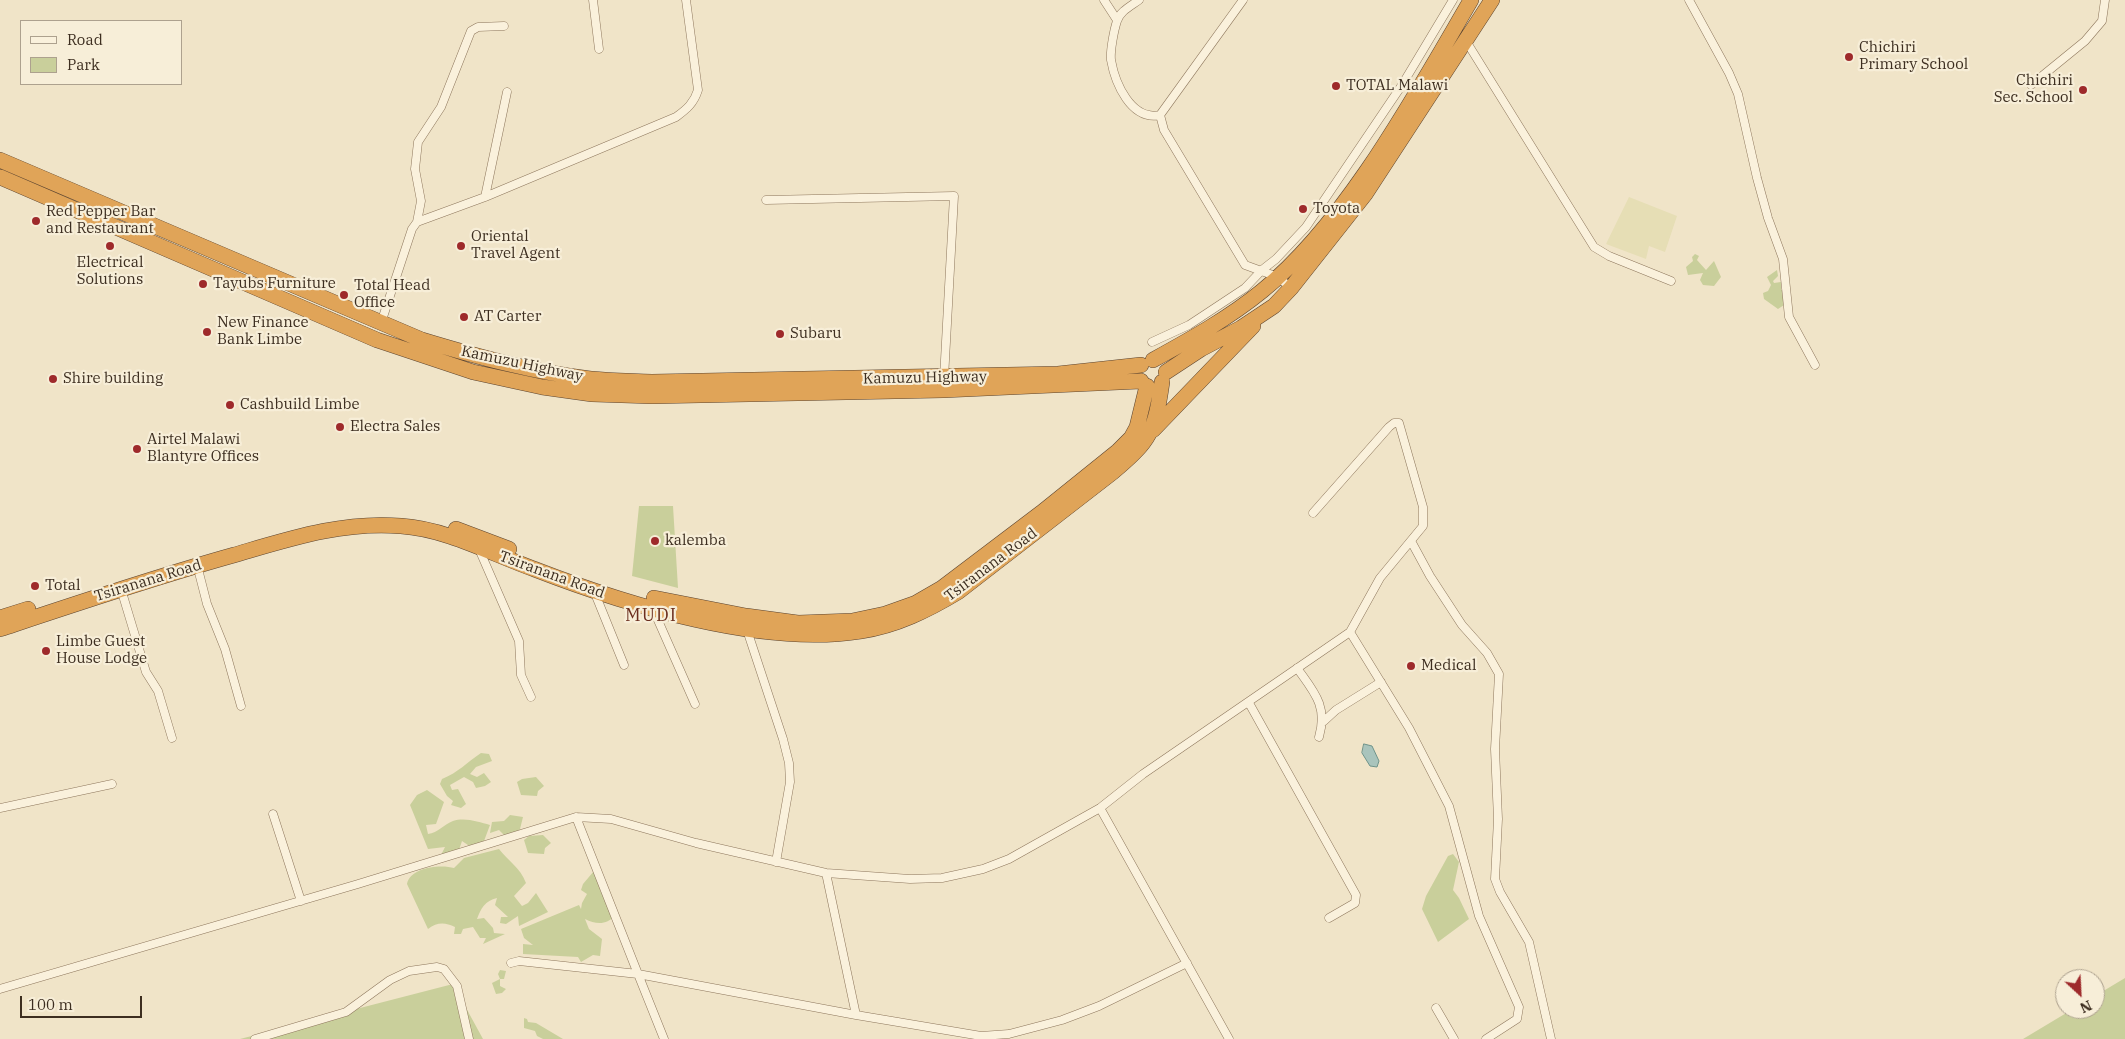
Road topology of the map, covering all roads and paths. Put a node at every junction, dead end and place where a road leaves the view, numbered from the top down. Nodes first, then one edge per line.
1 (593, 0) edge
2 (686, 0) edge
3 (1104, 0) edge
4 (1139, 0) edge
5 (1243, 0) edge
6 (1453, 0) edge
7 (1470, 0) edge
8 (1492, 0) edge
9 (1688, 0) edge
10 (2104, 0) edge
11 (1117, 20) junction
12 (504, 26) dead end
13 (1466, 41) junction
14 (599, 49) dead end
15 (2031, 85) dead end
16 (507, 92) dead end
17 (1160, 115) junction
18 (0, 160) edge
19 (0, 177) edge
20 (485, 197) junction
21 (766, 200) dead end
22 (417, 222) junction
23 (1262, 270) junction
24 (1278, 277) junction
25 (1671, 281) dead end
26 (1291, 288) junction
27 (1274, 306) junction
28 (381, 323) junction
29 (1152, 342) dead end
30 (1815, 365) dead end
31 (1146, 373) junction
32 (1164, 377) junction
33 (944, 378) junction
34 (1152, 431) junction
35 (1313, 513) dead end
36 (1411, 541) junction
37 (479, 549) junction
38 (197, 565) junction
39 (122, 589) junction
40 (594, 591) junction
41 (652, 608) junction
42 (0, 618) edge
43 (746, 623) junction
44 (0, 629) edge
45 (1350, 632) junction
46 (624, 665) dead end
47 (1297, 668) junction
48 (1381, 682) junction
49 (531, 697) dead end
50 (1249, 703) junction
51 (695, 704) dead end
52 (241, 706) dead end
53 (1324, 720) junction
54 (1320, 737) dead end
55 (172, 738) dead end
56 (112, 784) dead end
57 (0, 808) edge
58 (1100, 808) junction
59 (273, 814) dead end
60 (576, 817) junction
61 (776, 862) junction
62 (826, 873) junction
63 (301, 901) junction
64 (1330, 918) dead end
65 (511, 963) dead end
66 (1187, 963) junction
67 (638, 974) junction
68 (0, 989) edge
69 (1436, 1008) dead end
70 (856, 1015) junction
71 (255, 1039) edge
72 (469, 1039) edge
73 (664, 1039) edge
74 (1229, 1039) edge
75 (1454, 1039) edge
76 (1486, 1039) edge
77 (1550, 1039) edge

1 - 14 street
2 - 20 street
3 - 11 street
4 - 11 street
5 - 17 street
6 - 23 street
7 - 24 highway, Kamuzu Highway
8 - 13 highway
9 - 30 street
10 - 15 street
11 - 17 street
12 - 22 street
13 - 25 street
13 - 26 highway
16 - 20 street
17 - 23 street
18 - 28 highway, Kamuzu Highway
19 - 31 highway, Kamuzu Highway
20 - 22 street
21 - 33 street
22 - 28 street
23 - 24 street
23 - 29 street
24 - 26 street
24 - 31 highway, Kamuzu Highway
26 - 27 highway
27 - 32 highway
27 - 34 highway
28 - 33 highway, Kamuzu Highway
31 - 32 highway
31 - 32 highway
31 - 33 highway, Kamuzu Highway
31 - 43 highway, Tsiranana Road
32 - 34 highway, Tsiranana Road
34 - 43 highway, Tsiranana Road
35 - 36 street
36 - 45 street
36 - 77 street
37 - 38 highway, Tsiranana Road
37 - 40 highway, Tsiranana Road
37 - 49 street
38 - 39 highway, Tsiranana Road
38 - 52 street
39 - 44 highway, Tsiranana Road
39 - 55 street
40 - 41 highway, Tsiranana Road
40 - 46 street
41 - 43 highway, Tsiranana Road
41 - 51 street
42 - 43 highway, Tsiranana Road
43 - 61 street
45 - 47 street
45 - 48 street
47 - 50 street
47 - 53 street
48 - 53 street
48 - 76 street
50 - 58 street
50 - 64 street
53 - 54 street
56 - 57 street
58 - 62 street
58 - 66 street
59 - 63 street
60 - 61 street
60 - 63 street
60 - 67 street
61 - 62 street
62 - 70 street
63 - 68 street
65 - 67 street
66 - 70 street
66 - 74 street
67 - 70 street
67 - 73 street
69 - 75 street
71 - 72 street

